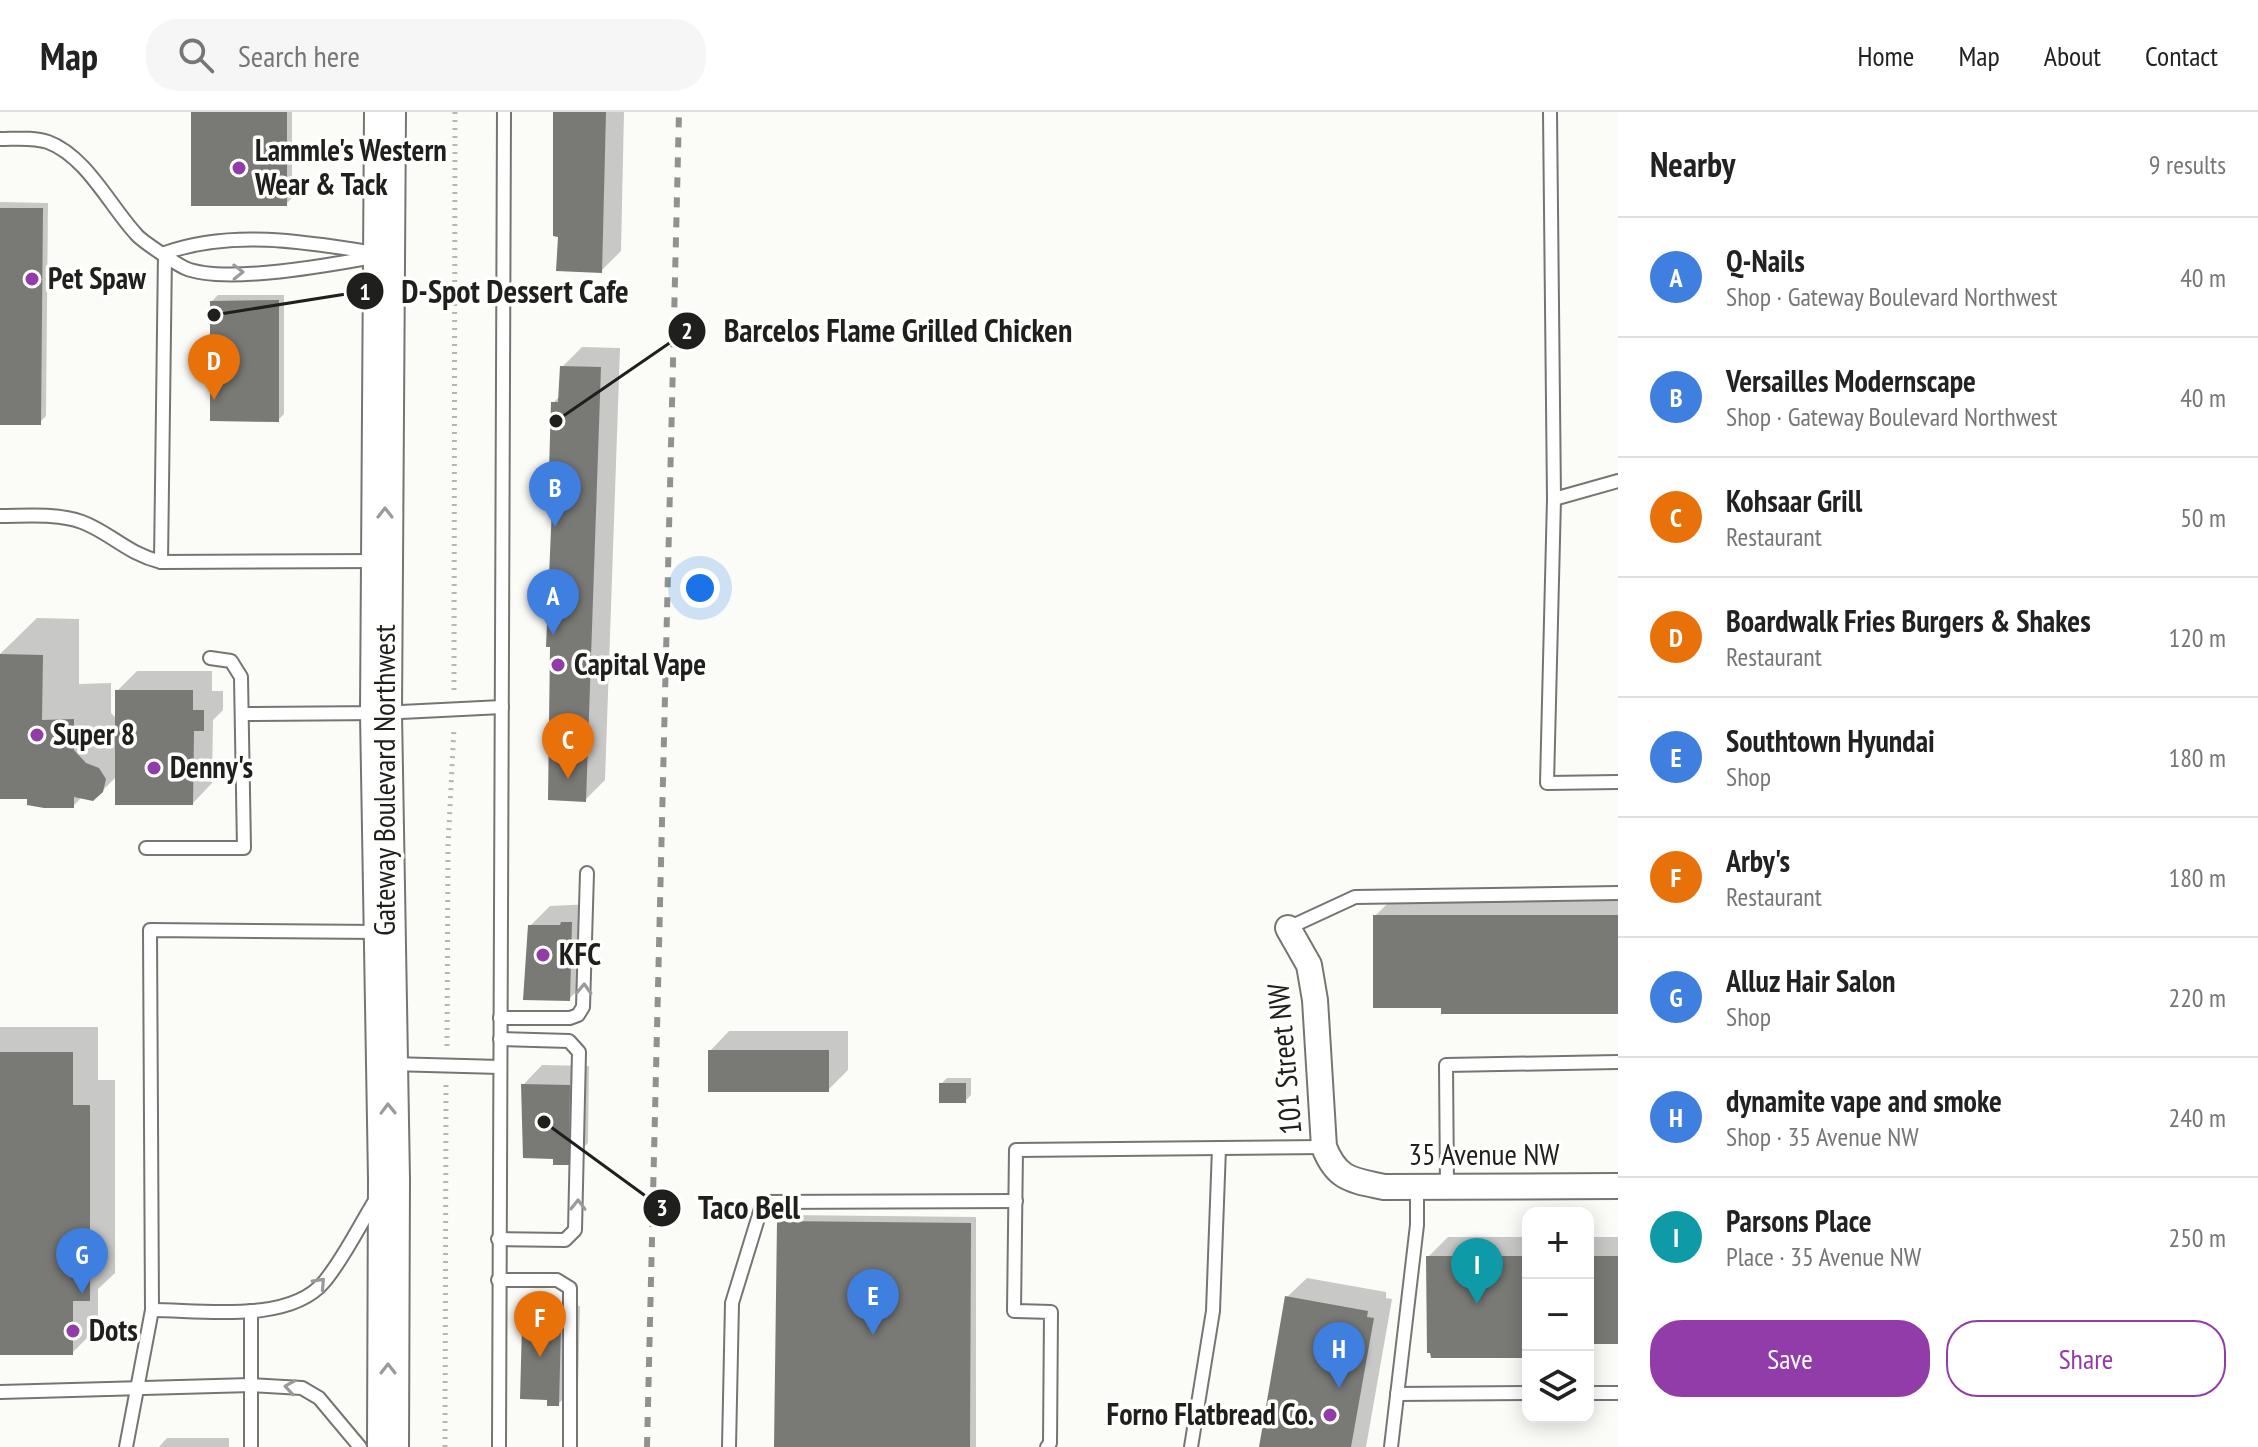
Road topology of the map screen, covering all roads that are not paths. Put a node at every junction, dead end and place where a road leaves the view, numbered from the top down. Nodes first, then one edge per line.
1 (385, 112) edge
2 (504, 112) edge
3 (1550, 112) edge
4 (0, 139) edge
5 (165, 253) junction
6 (386, 255) junction
7 (1618, 481) edge
8 (1554, 499) junction
9 (0, 516) edge
10 (385, 561) junction
11 (161, 562) junction
12 (210, 658) dead end
13 (502, 707) junction
14 (381, 713) junction
15 (243, 714) junction
16 (1618, 782) edge
17 (146, 848) dead end
18 (587, 873) dead end
19 (1618, 893) edge
20 (1288, 928) joint
21 (386, 932) junction
22 (500, 1018) junction
23 (500, 1039) junction
24 (1618, 1062) edge
25 (388, 1064) junction
26 (500, 1067) junction
27 (1324, 1147) junction
28 (1219, 1148) junction
29 (389, 1179) junction
30 (1350, 1180) joint
31 (1618, 1186) edge
32 (1417, 1187) junction
33 (1447, 1187) junction
34 (1016, 1201) junction
35 (498, 1239) junction
36 (498, 1280) junction
37 (152, 1310) junction
38 (251, 1311) junction
39 (251, 1385) junction
40 (135, 1388) junction
41 (0, 1392) edge
42 (1522, 1393) edge
43 (1594, 1393) edge
44 (1618, 1393) edge
45 (1397, 1394) junction
46 (126, 1447) edge
47 (251, 1447) edge
48 (360, 1447) edge
49 (388, 1447) edge
50 (499, 1447) edge
51 (570, 1447) edge
52 (729, 1447) edge
53 (1047, 1447) edge
54 (1191, 1447) edge
55 (1391, 1447) edge

1 - 6 highway, Gateway Boulevard Northwest
2 - 13 lane
3 - 8 lane
4 - 5 lane
5 - 6 lane
5 -> 6 lane
5 - 11 lane
10 -> 6 highway, Gateway Boulevard Northwest
7 - 8 lane
8 - 16 lane
9 - 11 lane
10 - 11 lane
10 - 14 highway, Gateway Boulevard Northwest
12 - 15 lane
13 - 14 lane
13 - 22 lane
14 - 15 lane
14 - 21 highway, Gateway Boulevard Northwest
15 - 17 lane
22 -> 18 lane
19 - 20 lane
20 - 27 street, 101 Street NW
21 - 25 highway, Gateway Boulevard Northwest
21 - 37 lane
22 - 23 lane
23 - 26 lane
35 -> 23 lane
24 - 33 lane
25 - 26 lane
29 -> 25 highway, Gateway Boulevard Northwest
26 - 35 lane
27 - 28 lane
27 - 30 street, 101 Street NW
28 - 34 lane
28 - 54 lane
38 -> 29 lane
49 -> 29 highway, Gateway Boulevard Northwest
30 - 32 street, 35 Avenue NW
31 - 33 street, 35 Avenue NW
32 - 33 street, 35 Avenue NW
32 - 45 lane
34 - 52 lane
34 - 53 lane
35 - 36 lane
36 - 50 lane
36 - 51 lane
37 - 38 lane
37 - 40 lane
38 - 39 lane
39 - 40 lane
39 - 47 lane
48 -> 39 lane
40 - 41 lane
40 - 46 lane
42 - 45 lane
43 - 44 lane
45 - 55 lane

